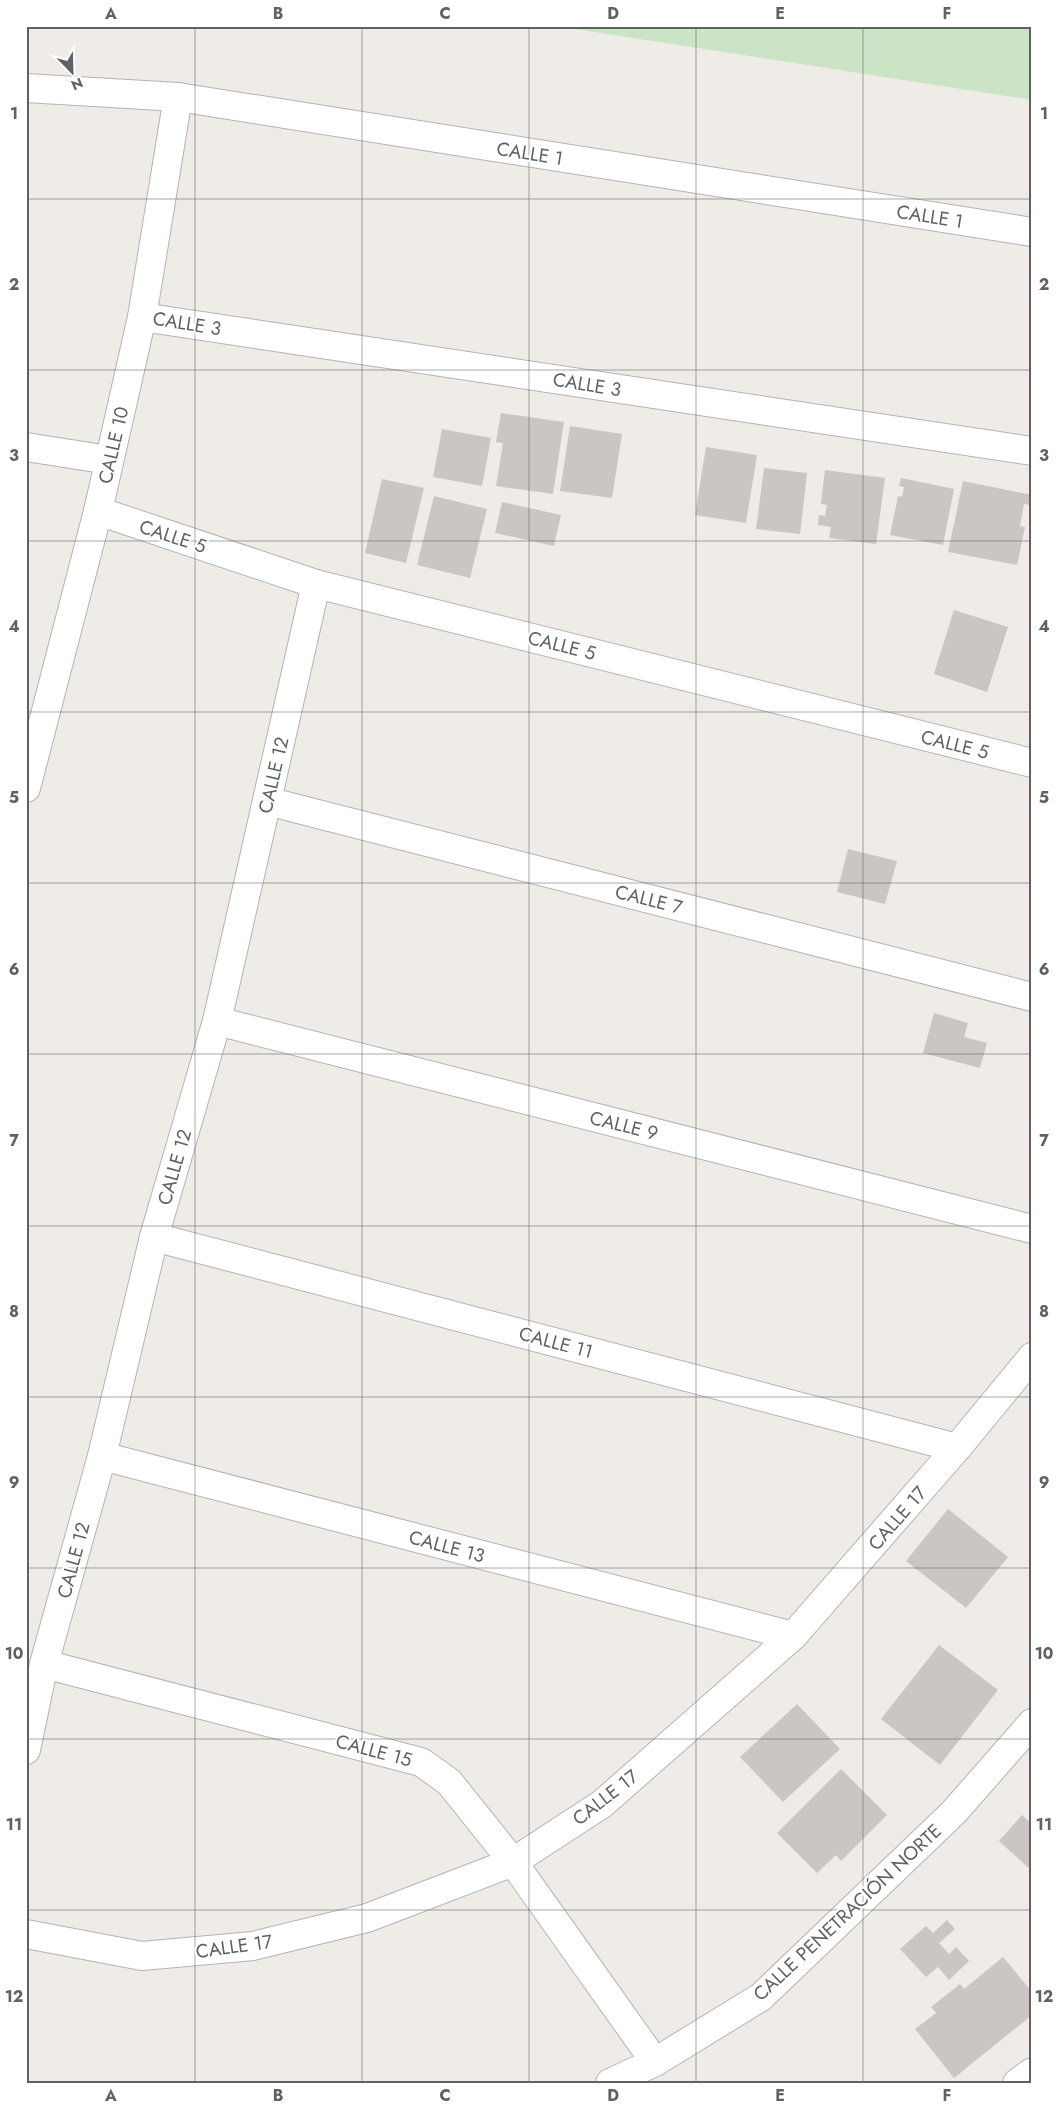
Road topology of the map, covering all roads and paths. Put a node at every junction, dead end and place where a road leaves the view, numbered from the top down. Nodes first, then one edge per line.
1 (26, 88) edge
2 (178, 97) junction
3 (1032, 232) edge
4 (142, 317) junction
5 (26, 447) edge
6 (1032, 451) edge
7 (109, 460) junction
8 (98, 511) junction
9 (316, 584) junction
10 (1032, 763) edge
11 (26, 788) edge
12 (267, 802) junction
13 (1032, 996) edge
14 (217, 1021) junction
15 (1032, 1229) edge
16 (154, 1237) junction
17 (1032, 1356) edge
18 (957, 1448) junction
19 (102, 1456) junction
20 (793, 1636) junction
21 (44, 1664) junction
22 (1032, 1723) edge
23 (26, 1750) edge
24 (513, 1862) junction
25 (26, 1934) edge
26 (655, 2062) junction
27 (1032, 2072) edge
28 (610, 2083) edge
29 (1018, 2083) edge

1 - 2 street, CALLE 1
2 - 3 street, CALLE 1
2 - 4 street, CALLE 10
4 - 6 street, CALLE 3
4 - 7 street, CALLE 10
5 - 7 street
7 - 8 street, CALLE 10
8 - 9 street, CALLE 5
8 - 11 street, CALLE 10
9 - 10 street, CALLE 5
9 - 12 street, CALLE 12
12 - 13 street, CALLE 7
12 - 14 street, CALLE 12
14 - 15 street, CALLE 9
14 - 16 street, CALLE 12
16 - 18 street, CALLE 11
16 - 19 street, CALLE 12
17 - 18 street, CALLE 17
18 - 20 street, CALLE 17
19 - 20 street, CALLE 13
19 - 21 street, CALLE 12
20 - 24 street, CALLE 17
21 - 23 street, CALLE 12
21 - 24 street, CALLE 15
22 - 26 street, CALLE PENETRACIÓN NORTE
24 - 25 street, CALLE 17
24 - 26 street, CALLE 15
26 - 28 street, CALLE PENETRACIÓN NORTE
27 - 29 street

